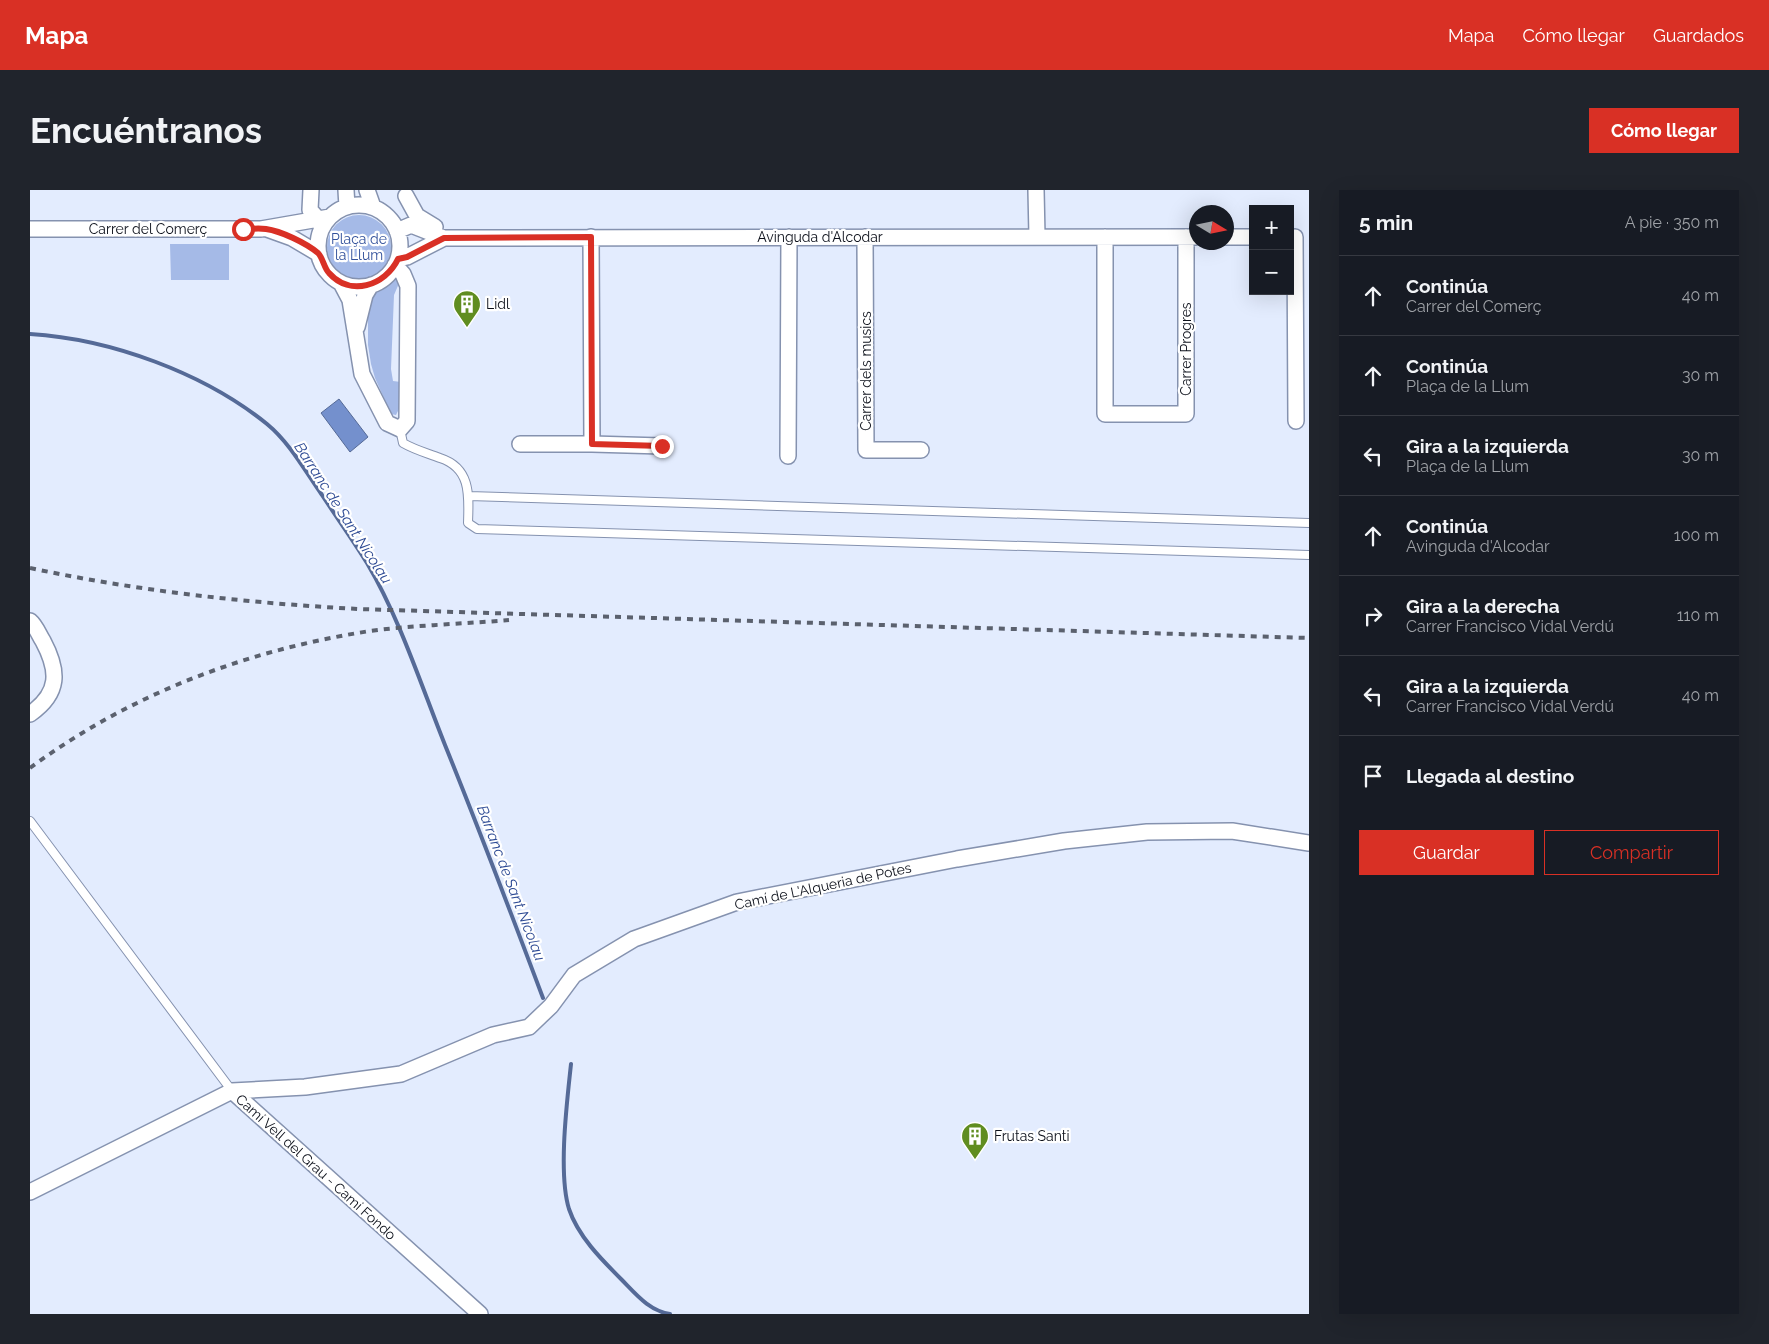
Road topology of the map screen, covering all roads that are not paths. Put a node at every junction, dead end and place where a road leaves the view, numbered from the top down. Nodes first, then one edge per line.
1 (311, 190) edge
2 (346, 190) edge
3 (367, 190) edge
4 (1036, 190) edge
5 (406, 193) edge
6 (348, 207) junction
7 (373, 207) junction
8 (324, 218) junction
9 (30, 229) edge
10 (267, 229) junction
11 (396, 229) junction
12 (1037, 236) junction
13 (591, 237) junction
14 (789, 237) junction
15 (865, 237) junction
16 (1105, 237) junction
17 (1189, 237) edge
18 (1234, 237) edge
19 (1249, 237) edge
20 (1298, 237) edge
21 (444, 238) junction
22 (422, 250) junction
23 (1191, 250) edge
24 (319, 254) junction
25 (396, 262) junction
26 (341, 283) junction
27 (371, 285) junction
28 (408, 286) junction
29 (356, 333) junction
30 (1296, 421) dead end
31 (400, 429) junction
32 (520, 444) dead end
33 (592, 444) junction
34 (662, 446) dead end
35 (921, 450) dead end
36 (788, 456) dead end
37 (469, 496) junction
38 (1309, 523) edge
39 (1309, 555) edge
40 (30, 621) edge
41 (30, 714) edge
42 (30, 821) edge
43 (1309, 843) edge
44 (232, 1091) junction
45 (30, 1192) edge
46 (480, 1314) edge

1 - 8 street
2 - 6 street
3 - 7 street
4 - 12 street
5 - 11 street
5 - 21 street
6 - 7 street
6 - 8 street
7 - 11 street
8 - 10 street, Carrer del Comerç
8 - 24 street
9 - 10 street, Carrer del Comerç
10 - 24 street, Carrer del Comerç
11 - 21 street, Avinguda d'Alcodar
11 - 25 street
12 - 15 street, Avinguda d'Alcodar
12 - 16 street, Avinguda d'Alcodar
13 - 14 street, Avinguda d'Alcodar
13 - 21 street, Avinguda d'Alcodar
13 - 33 street
14 - 15 street, Avinguda d'Alcodar
14 - 36 street
15 - 35 street, Carrer dels musics
16 - 17 street, Avinguda d'Alcodar
16 - 23 street, Carrer Progres
18 - 19 street
20 - 30 street
21 - 22 street, Avinguda d'Alcodar
22 - 25 street, Avinguda d'Alcodar
22 - 28 street
24 - 26 street
25 - 27 street
25 - 28 street
26 - 27 street
26 - 29 street
27 - 29 street
28 - 31 street
29 - 31 street
31 - 37 lane
32 - 33 street
33 - 34 street
37 - 38 lane
37 - 39 lane
40 - 41 street
42 - 44 lane
43 - 44 street, Camí de L'Alqueria de Potes
44 - 45 street, Camí Vell del Grau - Camí Fondo
44 - 46 street, Camí Vell del Grau - Camí Fondo

